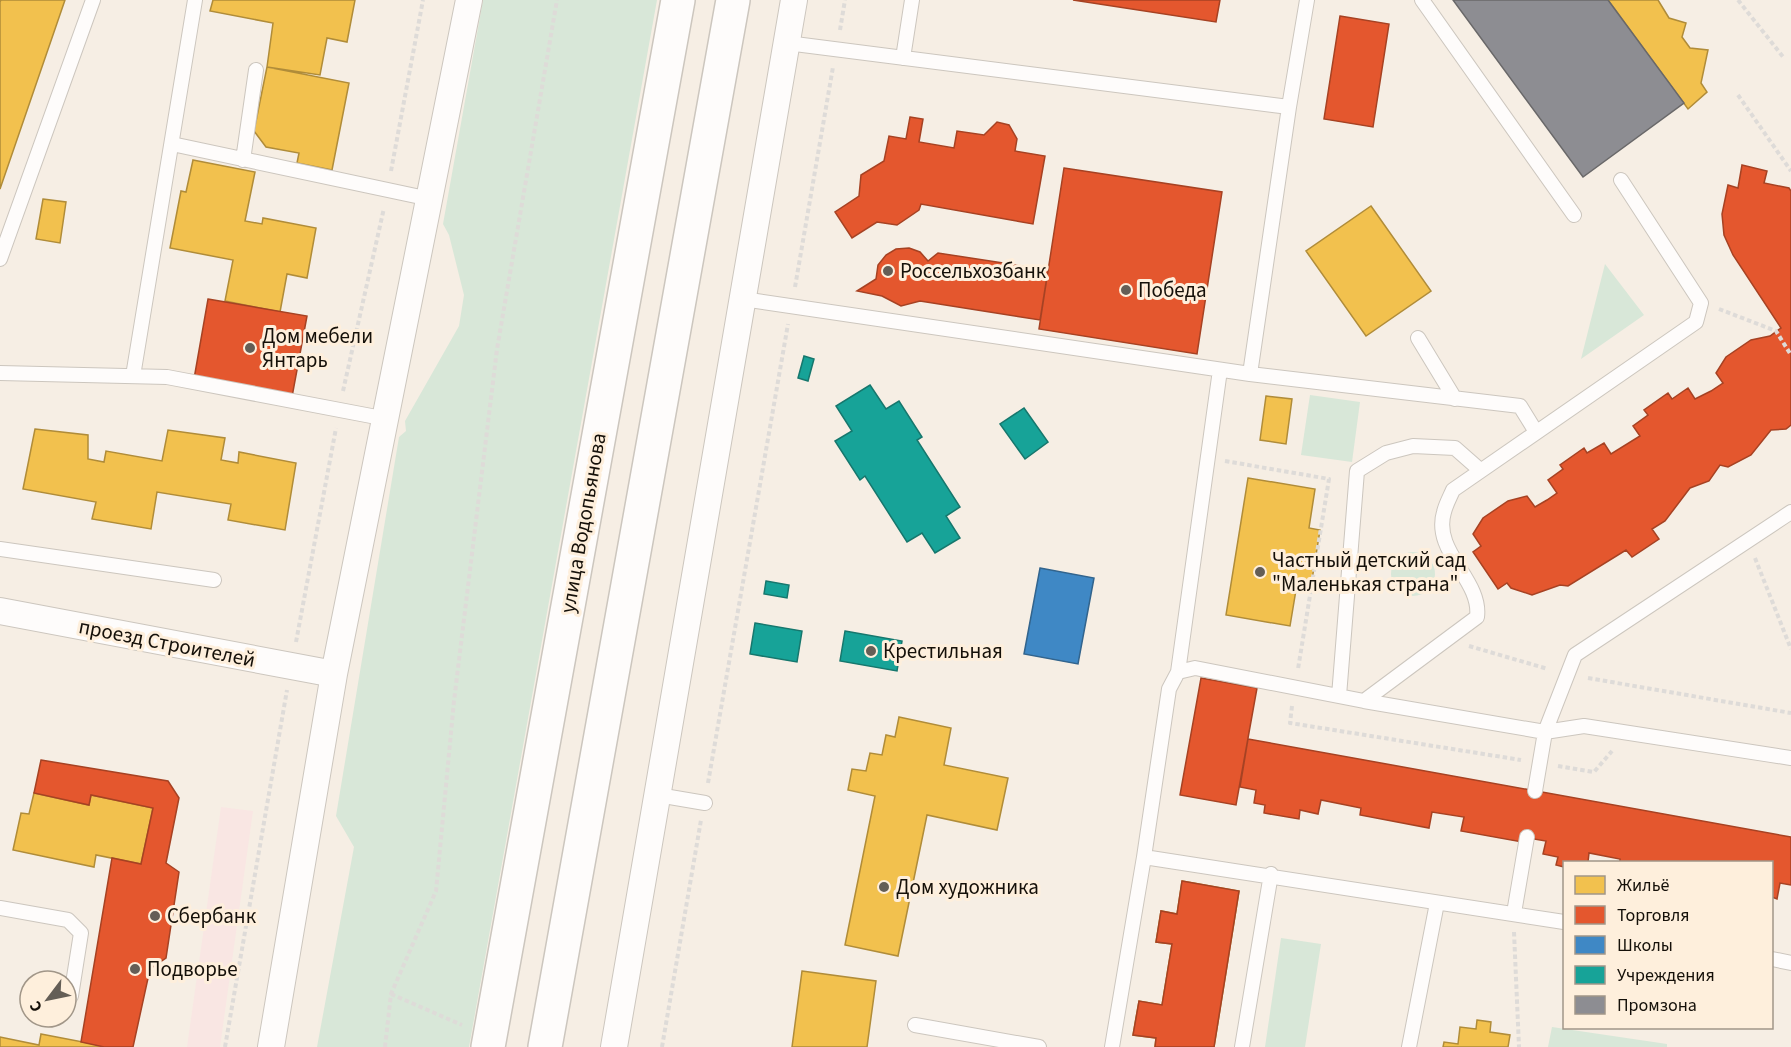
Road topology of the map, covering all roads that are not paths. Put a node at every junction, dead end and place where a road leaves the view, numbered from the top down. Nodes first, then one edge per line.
1 (93, 0) edge
2 (195, 0) edge
3 (469, 0) edge
4 (678, 0) edge
5 (733, 0) edge
6 (794, 0) edge
7 (912, 0) edge
8 (1306, 0) edge
9 (1422, 0) edge
10 (787, 43) junction
11 (903, 58) junction
12 (256, 70) dead end
13 (1289, 107) junction
14 (172, 144) junction
15 (243, 160) junction
16 (1621, 180) dead end
17 (430, 199) junction
18 (1574, 214) dead end
19 (0, 260) edge
20 (743, 299) junction
21 (1418, 338) dead end
22 (1220, 370) junction
23 (0, 373) edge
24 (1250, 374) junction
25 (133, 376) junction
26 (1455, 399) junction
27 (387, 419) junction
28 (1536, 432) junction
29 (1480, 471) junction
30 (1791, 512) edge
31 (0, 549) edge
32 (214, 580) dead end
33 (0, 611) edge
34 (1178, 672) junction
35 (334, 674) junction
36 (1339, 696) junction
37 (1364, 702) junction
38 (1545, 732) junction
39 (1791, 758) edge
40 (1535, 791) dead end
41 (658, 795) junction
42 (705, 803) road end
43 (1527, 837) dead end
44 (1144, 856) junction
45 (1271, 874) junction
46 (1437, 903) junction
47 (0, 908) edge
48 (1514, 913) junction
49 (1563, 922) edge
50 (1773, 959) edge
51 (1791, 963) edge
52 (75, 969) edge
53 (915, 1025) dead end
54 (480, 1038) edge
55 (272, 1047) edge
56 (545, 1047) edge
57 (614, 1047) edge
58 (1039, 1047) edge
59 (1112, 1047) edge
60 (1242, 1047) edge
61 (1409, 1047) edge

1 - 19 lane
2 - 14 lane
3 - 17 street
4 - 54 main road, улица Водопьянова
5 - 56 main road
6 - 10 street
7 - 11 lane
8 - 13 lane
9 - 18 lane
10 - 11 lane
10 - 20 street
11 - 13 lane
12 - 15 lane
13 - 24 lane
14 - 15 lane
14 - 25 lane
15 - 17 lane
16 - 28 lane
17 - 27 street
20 - 22 lane
20 - 41 street
21 - 26 lane
22 - 24 lane
22 - 34 lane
23 - 25 lane
24 - 26 lane
25 - 27 lane
26 - 28 lane
27 - 35 street
28 - 29 lane
29 - 36 lane
29 - 37 lane
30 - 38 lane
31 - 32 lane
33 - 35 street, проезд Строителей
34 - 36 lane
34 - 44 lane
35 - 55 street
36 - 37 lane
37 - 38 lane
38 - 39 lane
38 - 40 lane
41 - 42 lane
41 - 57 street
43 - 48 lane
44 - 45 lane
44 - 59 lane
45 - 46 lane
45 - 60 lane
46 - 48 lane
46 - 61 lane
47 - 52 lane
48 - 49 lane
50 - 51 lane
53 - 58 lane

